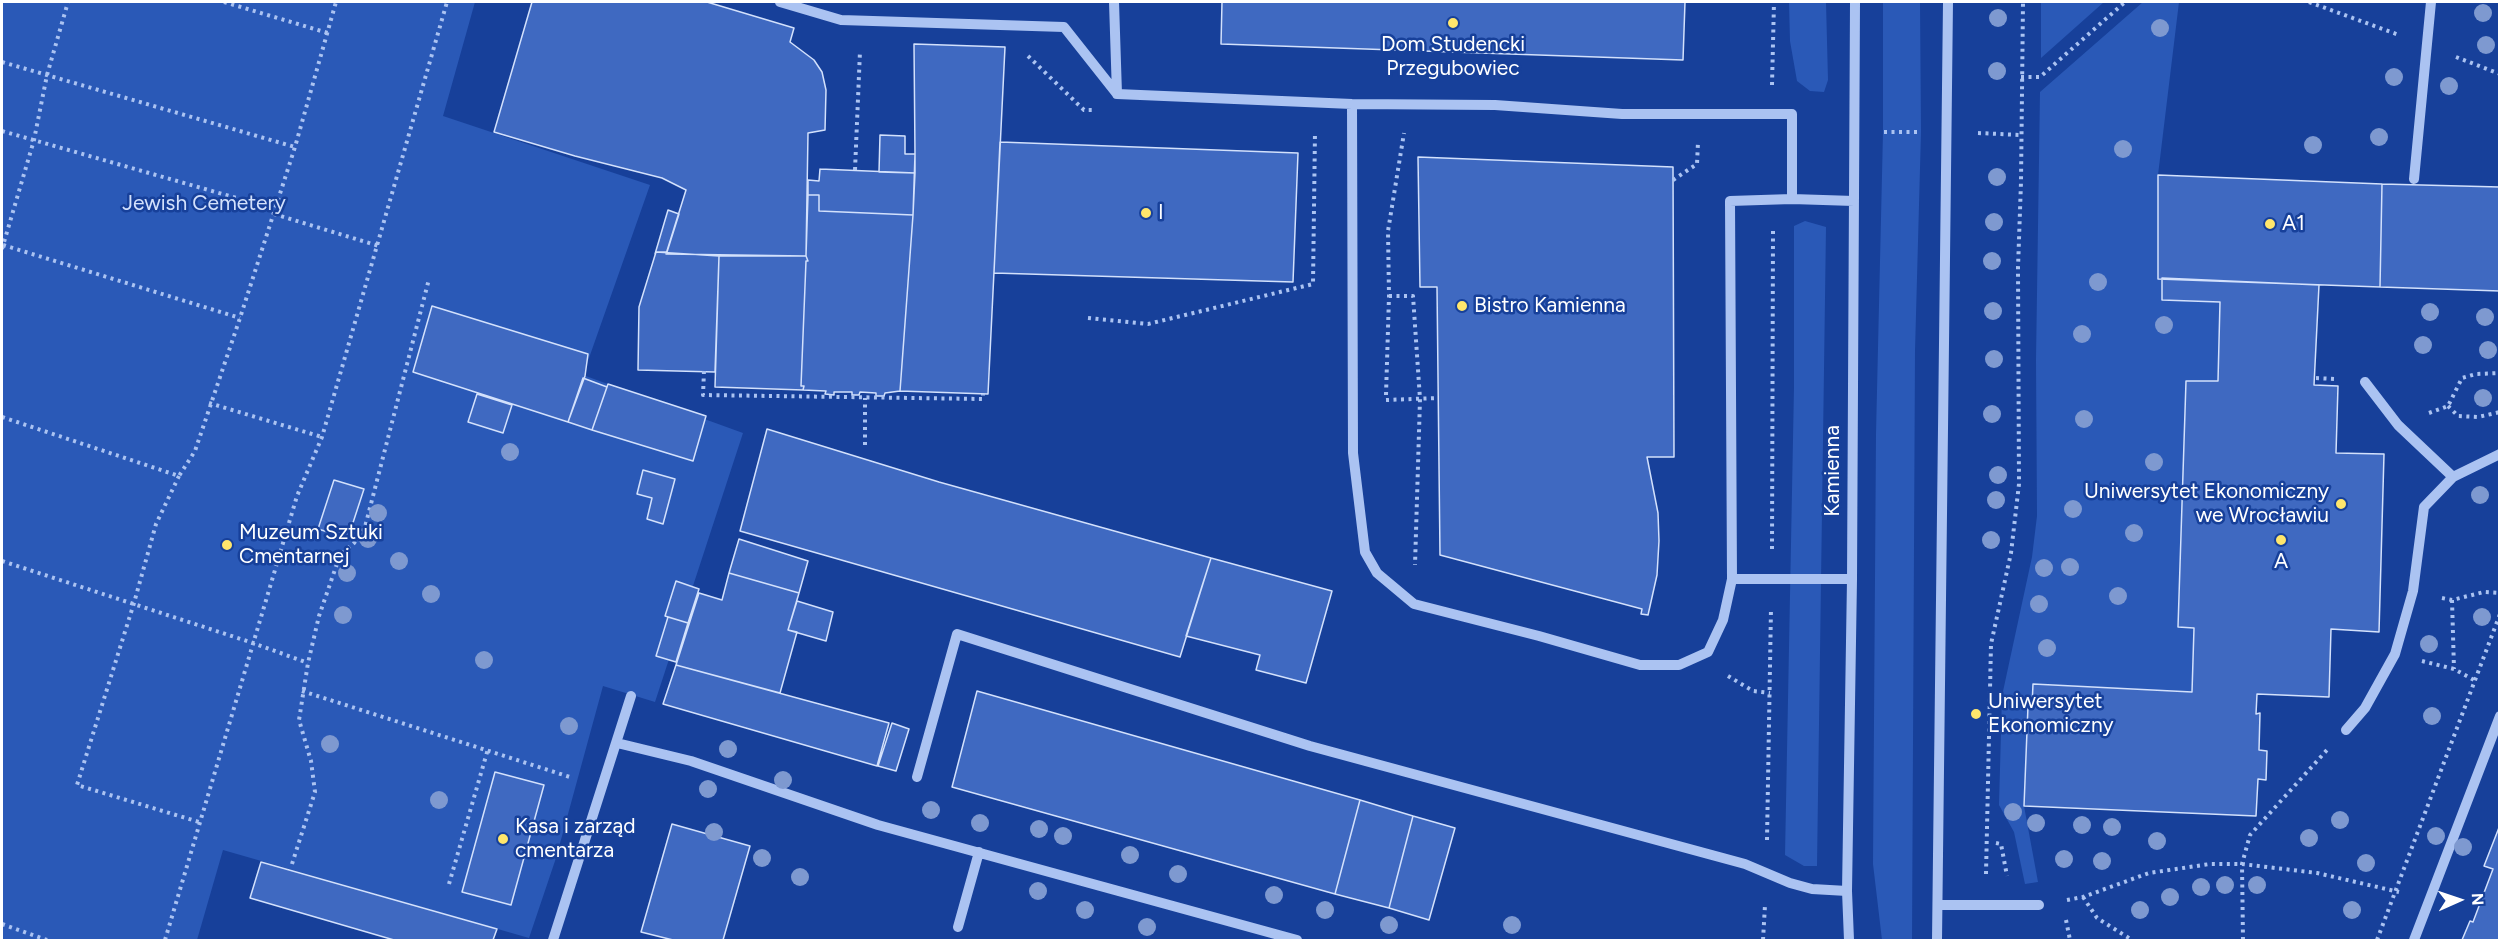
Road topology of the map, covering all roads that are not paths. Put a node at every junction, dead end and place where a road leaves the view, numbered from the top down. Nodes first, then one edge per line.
1 (780, 2) edge
2 (1114, 2) edge
3 (1855, 2) edge
4 (1948, 2) edge
5 (2431, 2) edge
6 (1117, 94) junction
7 (1352, 104) junction
8 (2414, 179) dead end
9 (1792, 200) junction
10 (1854, 201) junction
11 (2366, 381) dead end
12 (2499, 454) edge
13 (2453, 477) junction
14 (1732, 579) junction
15 (1852, 579) junction
16 (631, 696) dead end
17 (2499, 716) edge
18 (2346, 730) road end
19 (617, 742) junction
20 (917, 777) dead end
21 (979, 852) junction
22 (1847, 891) junction
23 (1938, 905) junction
24 (2039, 905) dead end
25 (957, 927) dead end
26 (1259, 935) edge
27 (553, 940) edge
28 (1297, 940) edge
29 (1849, 940) edge
30 (1937, 940) edge
31 (2415, 940) edge

1 - 6 street
2 - 6 street
3 - 10 street, Kamienna
4 - 23 street
5 - 8 street
6 - 7 street
7 - 9 street
7 - 14 street
9 - 10 street
9 - 14 street
10 - 15 street, Kamienna
11 - 13 street
12 - 13 street
13 - 18 street
14 - 15 street
15 - 22 street, Kamienna
16 - 19 street
17 - 31 street
19 - 21 street
19 - 27 street
20 - 22 street
21 - 25 street
21 - 26 street
22 - 29 street, Kamienna
23 - 24 street
23 - 30 street
26 - 28 street

